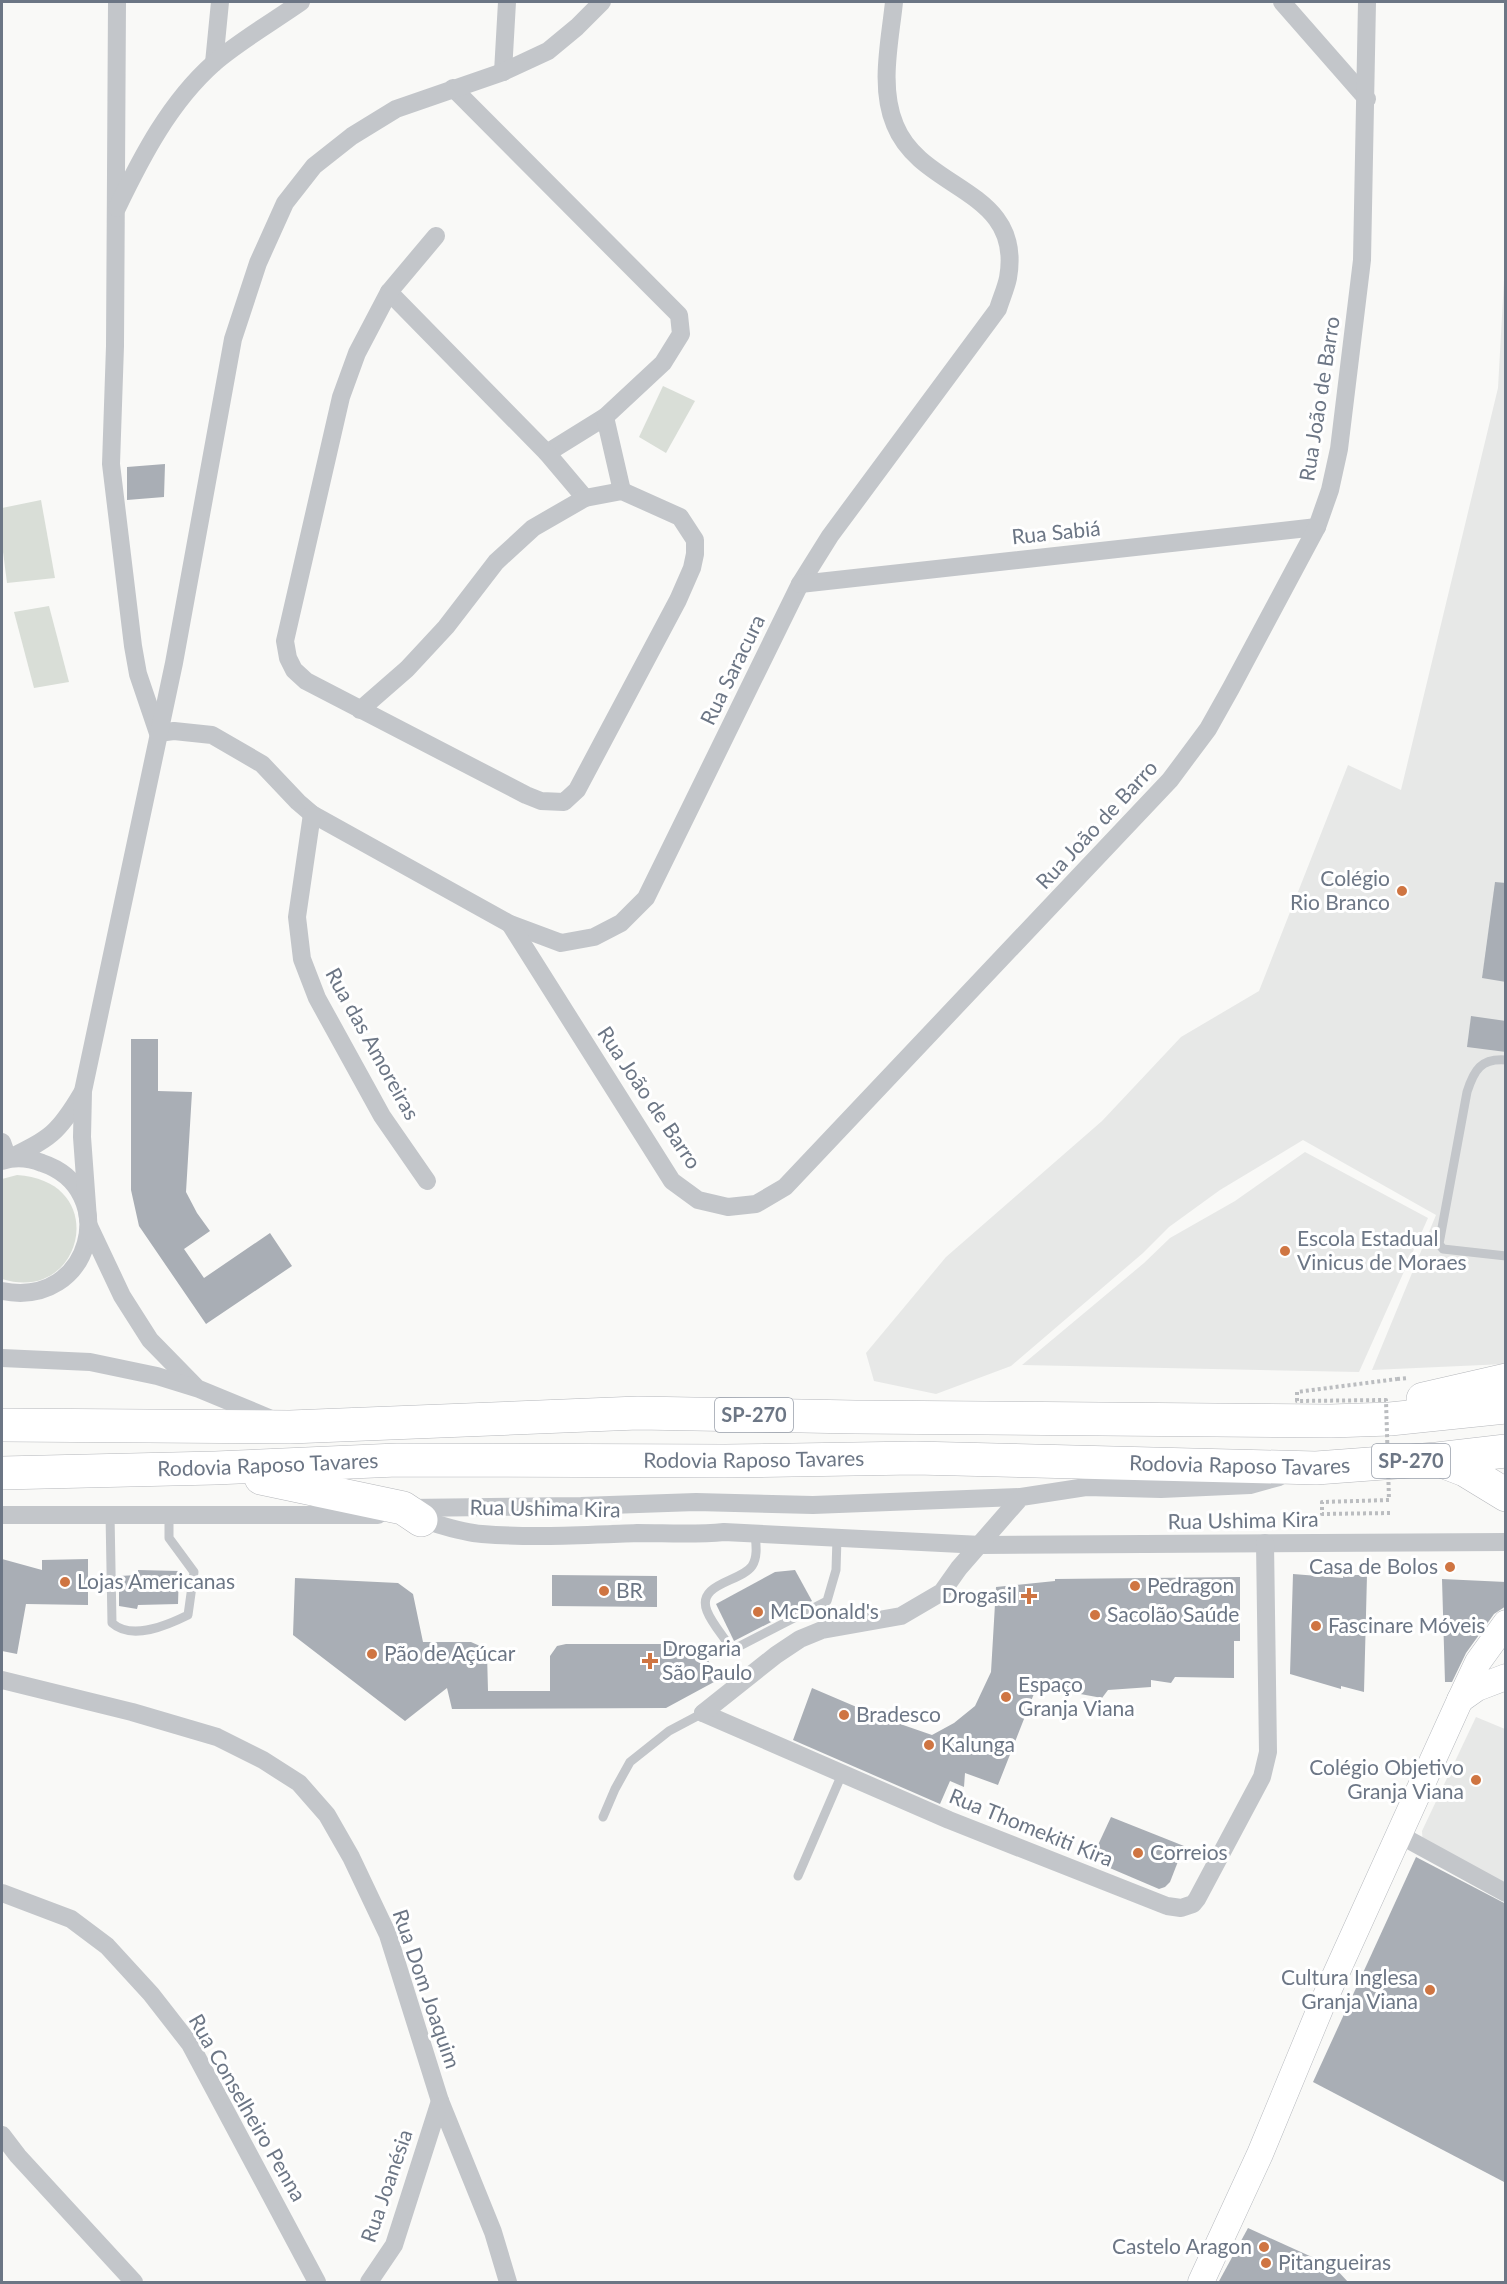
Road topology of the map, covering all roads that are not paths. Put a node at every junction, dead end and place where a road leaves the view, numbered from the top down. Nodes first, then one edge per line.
1 (117, 2) edge
2 (220, 2) edge
3 (300, 2) edge
4 (507, 2) edge
5 (602, 2) edge
6 (894, 2) edge
7 (1282, 2) edge
8 (1368, 2) edge
9 (214, 63) junction
10 (502, 72) junction
11 (453, 88) junction
12 (1366, 99) junction
13 (115, 213) junction
14 (436, 236) dead end
15 (389, 292) junction
16 (605, 417) junction
17 (548, 453) junction
18 (622, 491) junction
19 (585, 498) junction
20 (1317, 527) junction
21 (800, 584) junction
22 (360, 710) junction
23 (158, 733) junction
24 (312, 814) junction
25 (510, 924) junction
26 (1506, 1060) edge
27 (83, 1091) junction
28 (4, 1154) edge
29 (427, 1181) dead end
30 (88, 1223) junction
31 (1506, 1256) edge
32 (2, 1292) edge
33 (2, 1358) edge
34 (1506, 1380) edge
35 (199, 1389) junction
36 (1506, 1407) edge
37 (1331, 1420) junction
38 (2, 1425) edge
39 (290, 1427) junction
40 (1506, 1451) edge
41 (1437, 1459) junction
42 (215, 1468) junction
43 (1316, 1468) junction
44 (2, 1473) edge
45 (1506, 1495) edge
46 (1021, 1497) junction
47 (110, 1514) junction
48 (412, 1514) junction
49 (2, 1515) edge
50 (169, 1515) junction
51 (755, 1534) junction
52 (837, 1538) junction
53 (1265, 1542) junction
54 (1506, 1542) edge
55 (981, 1545) junction
56 (1506, 1623) edge
57 (1506, 1677) edge
58 (2, 1680) edge
59 (1460, 1700) junction
60 (703, 1713) junction
61 (842, 1774) junction
62 (603, 1818) dead end
63 (1398, 1834) junction
64 (798, 1875) dead end
65 (2, 1893) edge
66 (1506, 1893) edge
67 (440, 2101) junction
68 (2, 2135) edge
69 (134, 2283) edge
70 (317, 2283) edge
71 (369, 2283) edge
72 (508, 2283) edge
73 (1201, 2283) edge

1 - 13 street
2 - 9 street
3 - 9 street
4 - 10 street
5 - 10 street
6 - 21 street, Rua Saracura
7 - 12 street
8 - 12 street, Rua João de Barro
9 - 13 street
10 - 11 street
11 - 16 street
11 - 23 street
12 - 20 street, Rua João de Barro
13 - 23 street
14 - 15 street
15 - 17 street
15 - 22 street
16 - 17 street
16 - 18 street
17 - 19 street
18 - 19 street
18 - 22 street
19 - 22 street
20 - 21 street, Rua Sabiá
20 - 25 street, Rua João de Barro
21 - 25 street, Rua Saracura
23 - 24 street, Rua Saracura
23 - 27 street
24 - 25 street, Rua Saracura
24 - 29 street, Rua das Amoreiras
26 - 31 lane
27 - 28 street
27 - 30 street
28 - 30 street
30 - 32 street
30 - 35 street
33 - 35 street
34 - 37 highway
35 - 39 street
36 - 37 highway, Rodovia Raposo Tavares / SP-270
37 - 39 highway, Rodovia Raposo Tavares / SP-270
38 - 39 highway, Rodovia Raposo Tavares / SP-270
40 - 41 highway, Rodovia Raposo Tavares / SP-270
41 - 43 highway, Rodovia Raposo Tavares / SP-270
41 - 45 highway
42 - 43 highway, Rodovia Raposo Tavares / SP-270
42 - 44 highway, Rodovia Raposo Tavares / SP-270
42 - 48 highway
43 - 46 street
46 - 48 street
46 - 55 street
47 - 49 street, Rua Ushima Kira
47 - 50 street, Rua Ushima Kira
47 - 50 lane
48 - 50 street, Rua Ushima Kira
48 - 51 street, Rua Ushima Kira
51 - 52 street, Rua Ushima Kira
51 - 52 lane
52 - 55 street, Rua Ushima Kira
53 - 54 street, Rua Ushima Kira
53 - 55 street, Rua Ushima Kira
53 - 61 street, Rua Thomekiti Kira
55 - 60 street
56 - 59 main road
57 - 59 main road
58 - 67 street, Rua Dom Joaquim
59 - 63 main road
60 - 61 street, Rua Thomekiti Kira
60 - 62 lane
61 - 64 lane
63 - 66 street
63 - 73 main road
65 - 70 street, Rua Conselheiro Penna
67 - 71 street, Rua Joanésia
67 - 72 street, Rua Dom Joaquim
68 - 69 street

